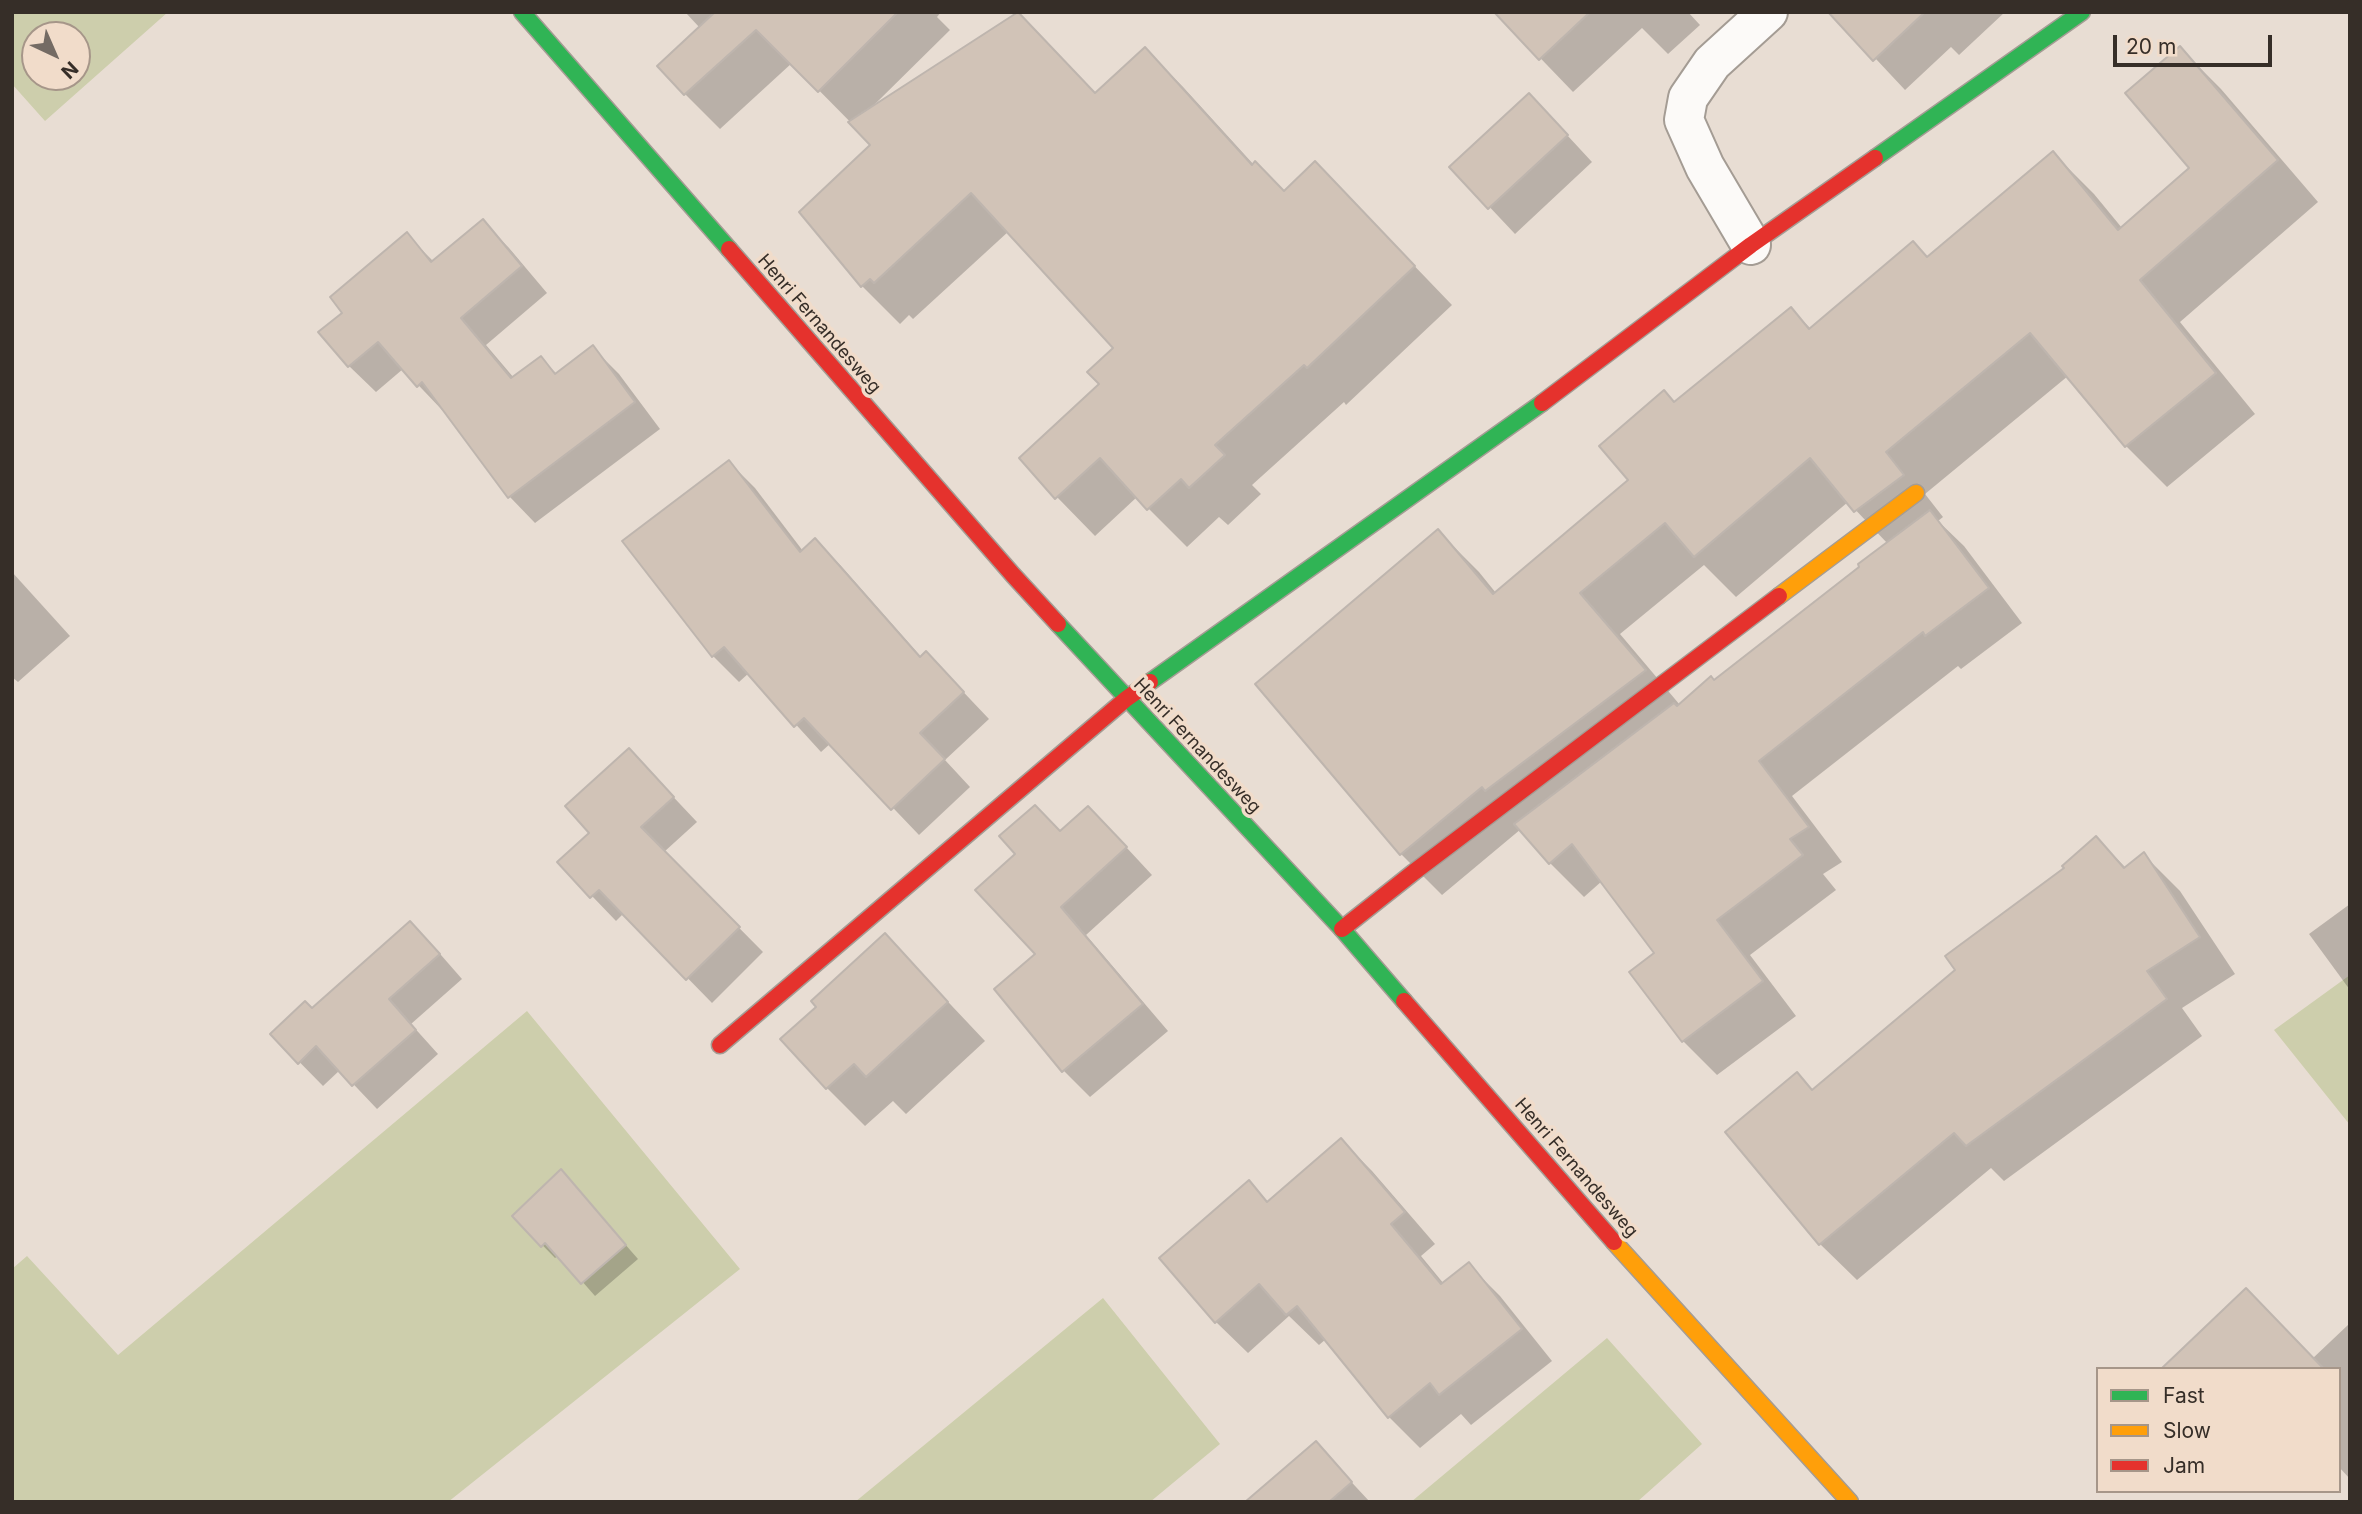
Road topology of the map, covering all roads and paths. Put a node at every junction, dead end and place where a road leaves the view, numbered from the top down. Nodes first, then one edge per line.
1 (522, 12) edge
2 (1768, 12) edge
3 (2082, 12) edge
4 (1751, 245) junction
5 (1916, 493) dead end
6 (1126, 699) junction
7 (1342, 929) junction
8 (720, 1045) dead end
9 (1850, 1502) edge

1 - 6 street, Henri Fernandesweg
2 - 4 street
3 - 4 street
4 - 6 street
5 - 7 street
6 - 7 street, Henri Fernandesweg
6 - 8 street
7 - 9 street, Henri Fernandesweg

